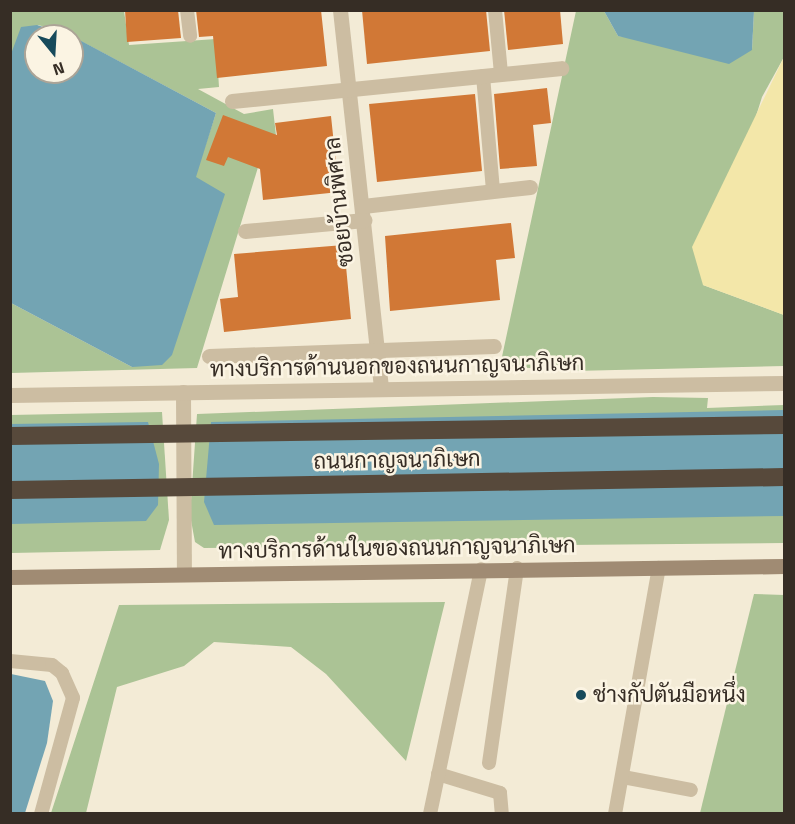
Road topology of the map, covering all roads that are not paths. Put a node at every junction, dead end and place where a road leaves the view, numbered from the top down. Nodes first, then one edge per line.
1 (187, 10) edge
2 (340, 10) edge
3 (495, 10) edge
4 (190, 36) dead end
5 (561, 68) dead end
6 (501, 74) junction
7 (483, 76) junction
8 (349, 90) junction
9 (232, 101) dead end
10 (530, 187) dead end
11 (493, 191) junction
12 (363, 213) junction
13 (245, 231) dead end
14 (494, 346) dead end
15 (376, 352) junction
16 (209, 356) dead end
17 (784, 383) edge
18 (381, 389) junction
19 (183, 392) junction
20 (10, 395) edge
21 (784, 425) edge
22 (10, 436) edge
23 (784, 477) edge
24 (10, 490) edge
25 (784, 566) edge
26 (517, 568) junction
27 (659, 568) junction
28 (481, 569) junction
29 (184, 574) junction
30 (10, 577) edge
31 (10, 661) edge
32 (489, 763) dead end
33 (438, 774) junction
34 (623, 777) junction
35 (691, 790) dead end
36 (41, 813) edge
37 (430, 813) edge
38 (502, 813) edge
39 (615, 813) edge

1 - 4 lane
2 - 8 street, ซอยบ้านพิศาล
3 - 6 lane
5 - 6 street
6 - 7 street
7 - 8 street
7 - 11 lane
8 - 9 street
8 - 12 street, ซอยบ้านพิศาล
10 - 11 street
11 - 12 street
12 - 13 street
12 - 15 street, ซอยบ้านพิศาล
14 - 15 street
15 - 16 street
15 - 18 street, ซอยบ้านพิศาล
17 - 18 street, ทางบริการด้านนอกของถนนกาญจนาภิเษก
18 - 19 street, ทางบริการด้านนอกของถนนกาญจนาภิเษก
19 - 20 street, ทางบริการด้านนอกของถนนกาญจนาภิเษก
19 - 29 street
21 - 22 highway, ถนนกาญจนาภิเษก, bridge
23 - 24 highway, ถนนกาญจนาภิเษก, bridge
25 - 27 main road, ทางบริการด้านในของถนนกาญจนาภิเษก
26 - 27 main road, ทางบริการด้านในของถนนกาญจนาภิเษก
26 - 28 main road, ทางบริการด้านในของถนนกาญจนาภิเษก
26 - 32 lane
27 - 34 lane
28 - 29 main road, ทางบริการด้านในของถนนกาญจนาภิเษก
28 - 33 lane
29 - 30 main road, ทางบริการด้านในของถนนกาญจนาภิเษก
31 - 36 lane
33 - 37 lane
33 - 38 lane
34 - 35 lane
34 - 39 lane

